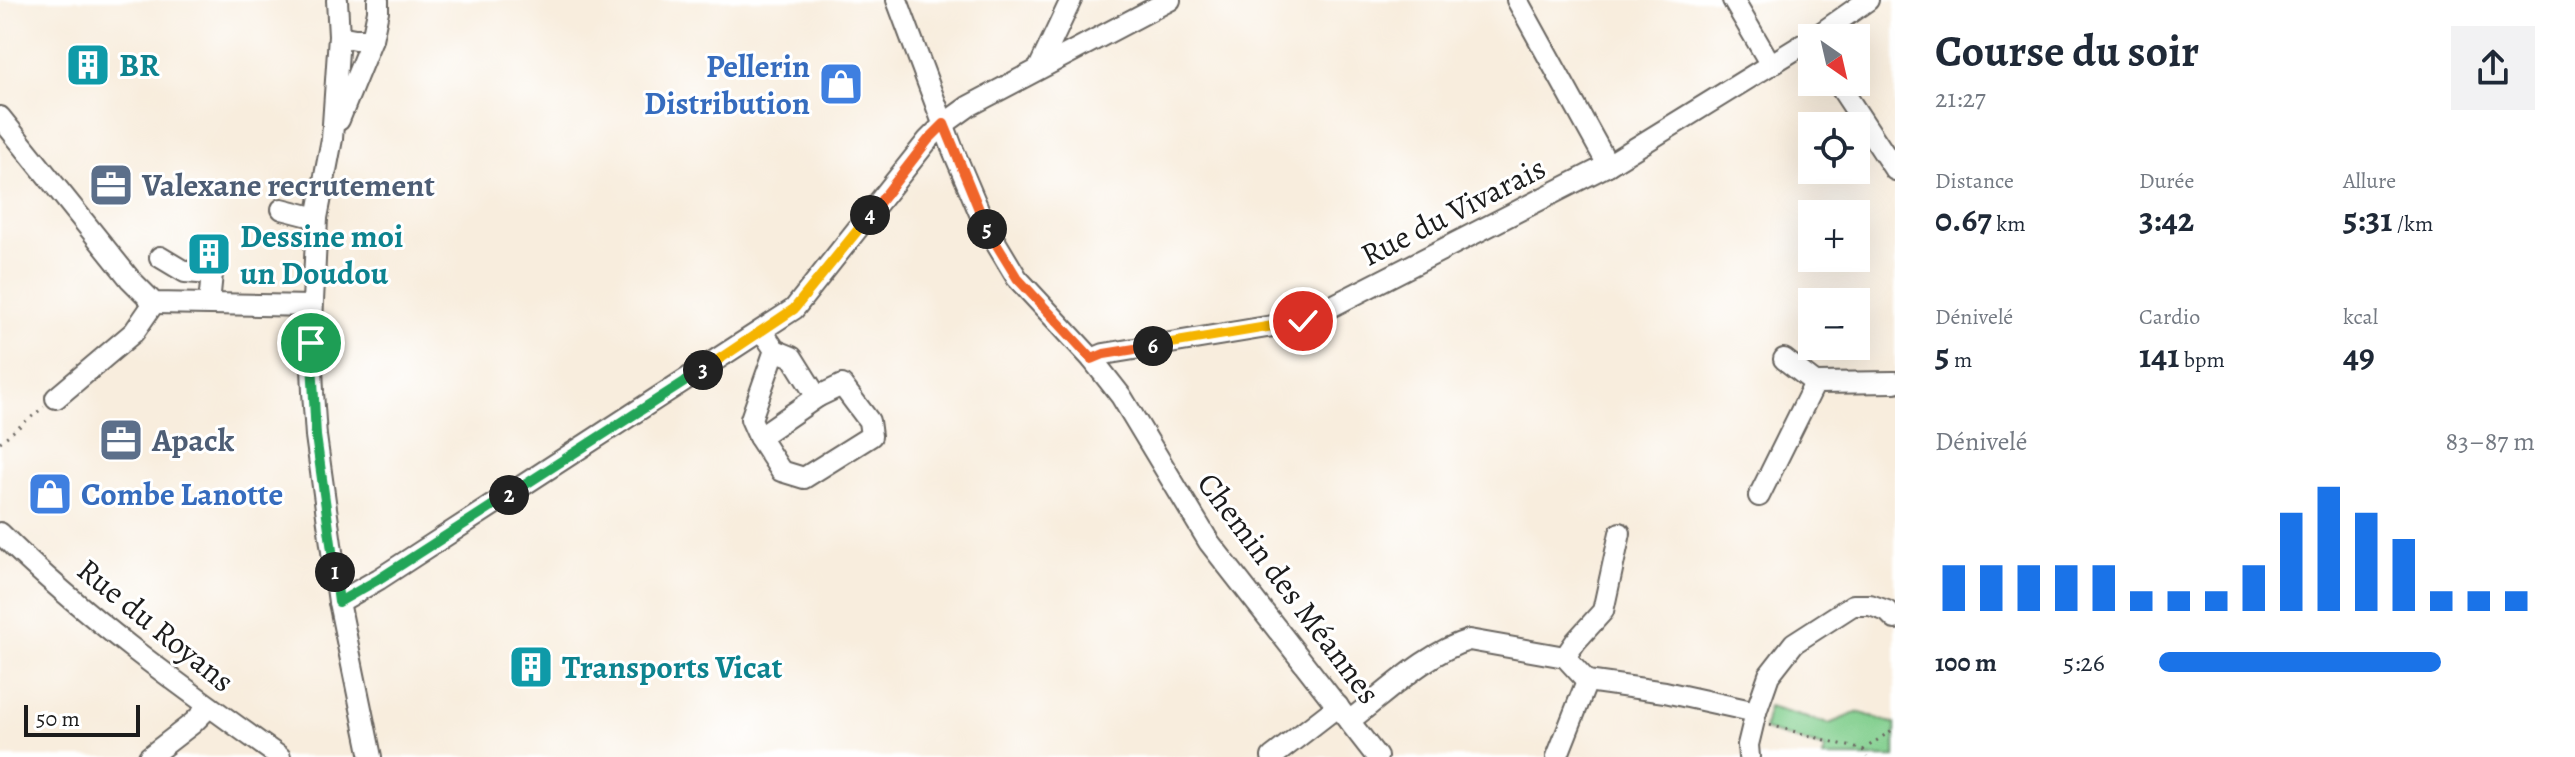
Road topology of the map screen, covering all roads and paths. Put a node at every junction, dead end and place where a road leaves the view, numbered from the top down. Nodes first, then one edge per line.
1 (337, 0) edge
2 (378, 0) edge
3 (897, 0) edge
4 (1071, 0) edge
5 (1170, 0) edge
6 (1517, 0) edge
7 (1733, 0) edge
8 (1868, 0) edge
9 (1836, 24) edge
10 (339, 36) junction
11 (372, 39) junction
12 (1798, 50) edge
13 (1771, 65) junction
14 (1039, 68) junction
15 (1846, 96) edge
16 (0, 117) edge
17 (944, 124) junction
18 (332, 139) junction
19 (1608, 165) junction
20 (1895, 170) edge
21 (282, 209) dead end
22 (317, 218) junction
23 (160, 257) dead end
24 (154, 303) junction
25 (209, 303) junction
26 (312, 306) junction
27 (762, 331) junction
28 (775, 350) junction
29 (1092, 359) junction
30 (1784, 359) dead end
31 (1895, 382) edge
32 (1815, 383) junction
33 (817, 397) junction
34 (56, 398) joint
35 (759, 437) junction
36 (0, 442) edge
37 (1759, 496) dead end
38 (1620, 533) dead end
39 (2, 539) edge
40 (339, 602) junction
41 (1895, 619) edge
42 (1565, 657) junction
43 (1587, 681) junction
44 (209, 707) junction
45 (1344, 714) junction
46 (1755, 717) junction
47 (1895, 728) edge
48 (1863, 750) junction
49 (149, 757) edge
50 (280, 757) edge
51 (371, 757) edge
52 (1272, 757) edge
53 (1377, 757) edge
54 (1557, 757) edge
55 (1749, 757) edge
56 (1867, 757) edge

1 - 10 street
2 - 11 street
3 - 17 street, Chemin des Méannes
4 - 14 street
5 - 14 street
6 - 19 street
7 - 13 street
8 - 9 street, Rue du Vivarais
10 - 11 street
10 - 18 street
11 - 18 street
12 - 13 street, Rue du Vivarais
13 - 19 street, Rue du Vivarais
14 - 17 street
15 - 20 street
16 - 24 street
17 - 27 street
17 - 29 street, Chemin des Méannes
18 - 22 street
19 - 29 street, Rue du Vivarais
21 - 22 street
22 - 26 street
23 - 25 street
24 - 25 street
24 - 34 street
25 - 26 street
26 - 40 street
27 - 28 street
27 - 40 street
28 - 33 street
28 - 35 street
29 - 45 street, Chemin des Méannes
30 - 32 street
31 - 32 street
32 - 37 street
33 - 35 street
33 - 35 street
34 - 36 path
38 - 42 street
39 - 44 street, Rue du Royans
40 - 51 street
41 - 46 street
42 - 43 street
42 - 45 street
43 - 46 street
43 - 54 street
44 - 49 street
44 - 50 street, Rue du Royans
45 - 52 street
45 - 53 street, Chemin des Méannes
46 - 48 path
46 - 55 street
47 - 48 path
48 - 56 path

